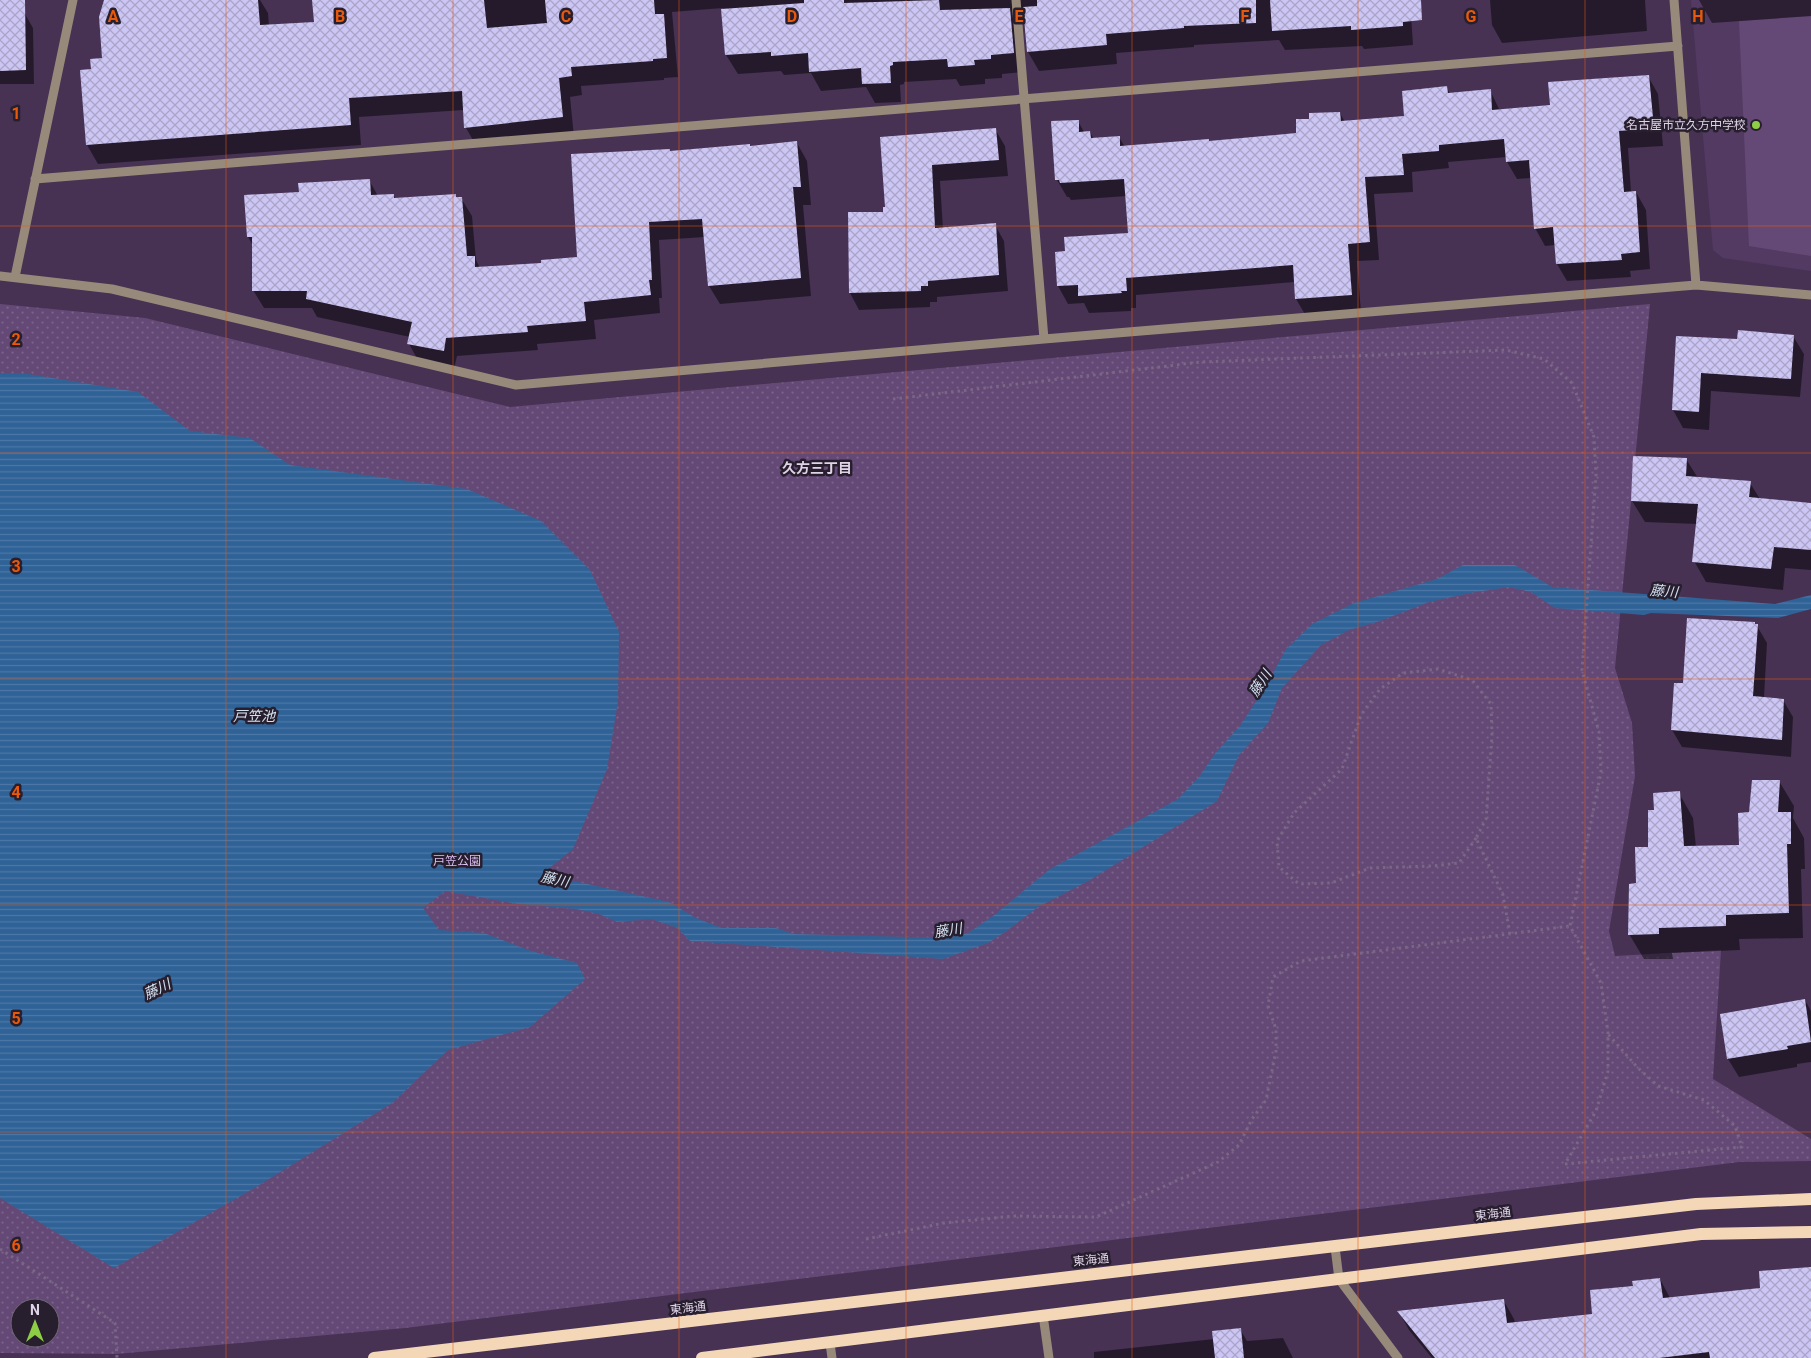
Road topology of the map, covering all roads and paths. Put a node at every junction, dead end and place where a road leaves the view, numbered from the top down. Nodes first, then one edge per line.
1 (73, 0) edge
2 (1016, 0) edge
3 (1674, 0) edge
4 (1678, 46) junction
5 (1023, 98) junction
6 (35, 179) junction
7 (0, 276) edge
8 (15, 277) junction
9 (1696, 285) junction
10 (1811, 295) edge
11 (1044, 339) junction
12 (893, 399) dead end
13 (1476, 838) junction
14 (1570, 926) junction
15 (1510, 934) junction
16 (1608, 1033) junction
17 (1811, 1199) edge
18 (1811, 1232) edge
19 (866, 1239) dead end
20 (1335, 1247) junction
21 (0, 1249) edge
22 (1338, 1279) junction
23 (1043, 1315) junction
24 (830, 1343) junction
25 (117, 1358) edge
26 (374, 1358) edge
27 (702, 1358) edge
28 (832, 1358) edge
29 (1049, 1358) edge
30 (1398, 1358) edge

1 - 6 street
2 - 5 street
3 - 4 street
4 - 5 street
4 - 9 street
5 - 6 street
5 - 11 street
6 - 8 street
7 - 8 street
8 - 11 street
9 - 10 street
9 - 11 street
12 - 14 path
13 - 13 path
13 - 15 path
14 - 15 path
14 - 16 path
15 - 19 path
16 - 16 path
17 - 20 main road, 東海通
18 - 22 main road
20 - 22 street
20 - 26 main road, 東海通
21 - 25 path
22 - 23 main road
22 - 30 street
23 - 24 main road
23 - 29 street
24 - 27 main road
24 - 28 street

